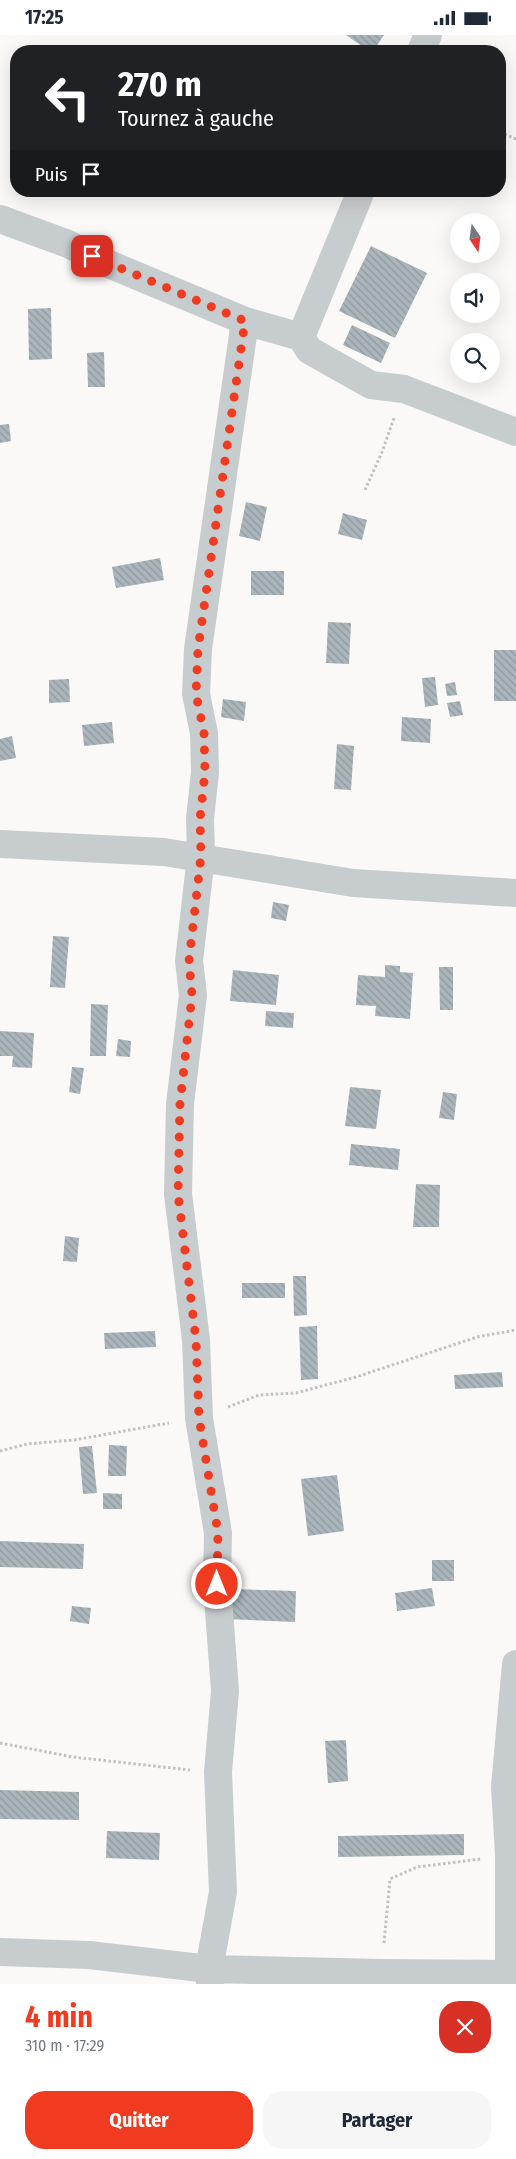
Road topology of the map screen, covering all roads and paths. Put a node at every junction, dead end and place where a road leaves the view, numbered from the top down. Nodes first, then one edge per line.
1 (359, 197) edge
2 (0, 219) edge
3 (245, 321) junction
4 (301, 337) junction
5 (404, 389) junction
6 (516, 432) edge
7 (365, 491) dead end
8 (0, 844) edge
9 (201, 856) junction
10 (516, 893) edge
11 (516, 1330) edge
12 (199, 1418) junction
13 (0, 1451) edge
14 (516, 1664) edge
15 (0, 1743) edge
16 (218, 1772) junction
17 (509, 1855) junction
18 (0, 1952) edge
19 (381, 1973) junction
20 (512, 1974) edge
21 (210, 1976) edge

1 - 4 street
2 - 3 street
3 - 4 street
3 - 9 street
4 - 5 street
5 - 6 street
5 - 7 path
8 - 9 street
9 - 10 street
9 - 12 street
11 - 12 path
12 - 13 path
12 - 16 street
14 - 17 street
15 - 16 path
16 - 21 street
17 - 19 path
17 - 20 street
18 - 21 street
19 - 20 street
19 - 21 street

